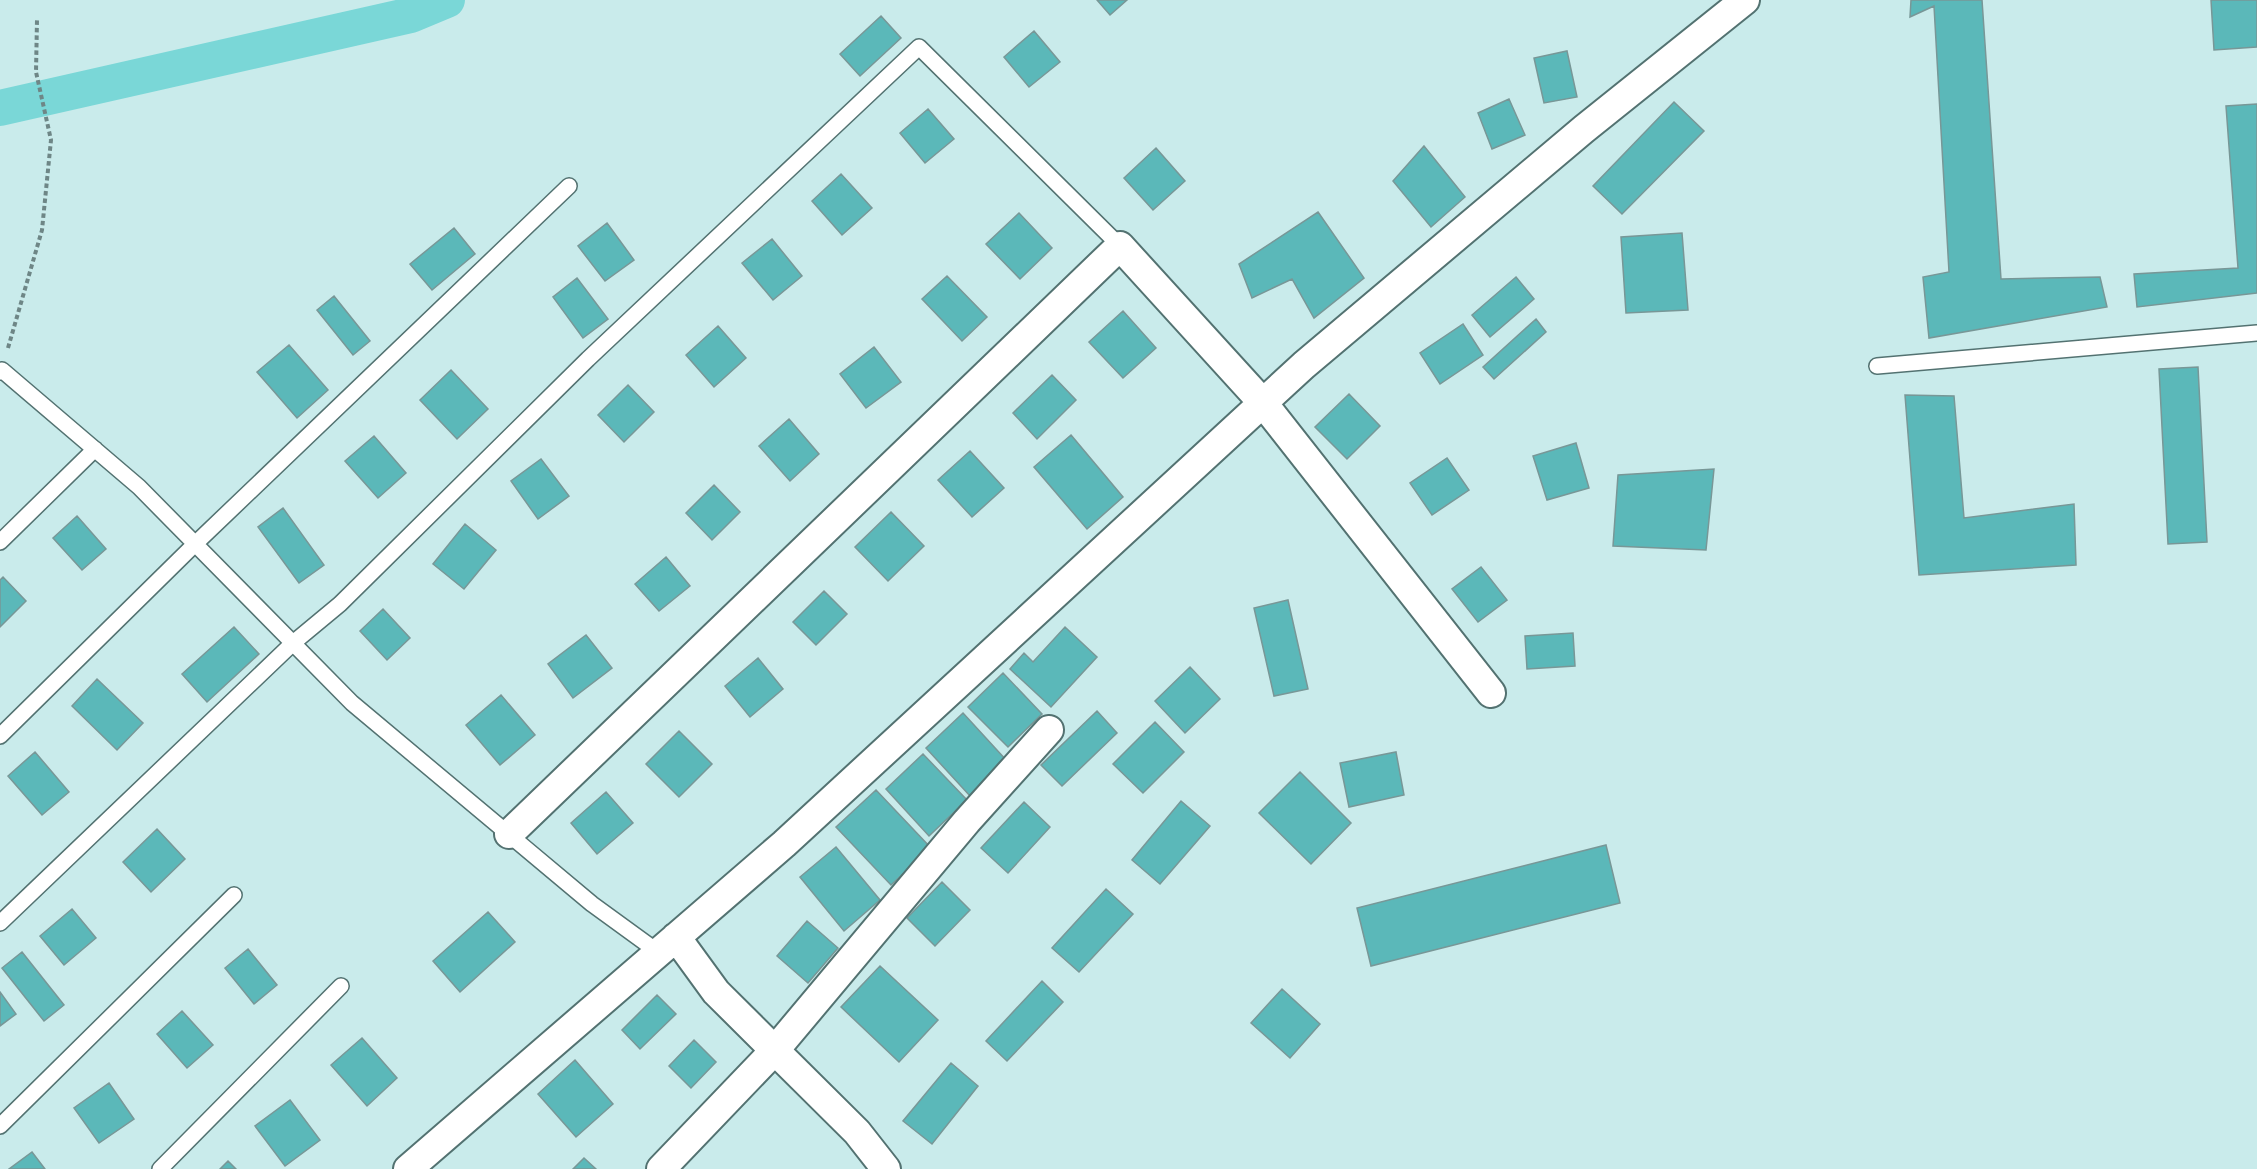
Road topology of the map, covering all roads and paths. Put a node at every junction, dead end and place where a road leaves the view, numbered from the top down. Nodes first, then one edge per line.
1 (1745, 0) edge
2 (37, 20) dead end
3 (569, 186) dead end
4 (1120, 246) junction
5 (2257, 333) edge
6 (1877, 366) dead end
7 (1, 371) edge
8 (1263, 403) junction
9 (95, 449) junction
10 (0, 542) edge
11 (195, 544) junction
12 (293, 643) junction
13 (1491, 693) dead end
14 (1049, 730) dead end
15 (0, 736) edge
16 (509, 834) junction
17 (234, 895) dead end
18 (0, 923) edge
19 (667, 945) junction
20 (342, 986) dead end
21 (775, 1050) junction
22 (0, 1126) edge
23 (160, 1169) edge
24 (408, 1169) edge
25 (661, 1169) edge
26 (885, 1169) edge

1 - 8 street
2 - 7 path
3 - 11 lane
4 - 8 street
4 - 12 lane
4 - 16 street
5 - 6 lane
7 - 9 lane
8 - 13 street
8 - 19 street
9 - 10 lane
9 - 11 lane
11 - 12 lane
11 - 15 lane
12 - 16 lane
12 - 18 lane
14 - 21 street
16 - 19 lane
17 - 22 lane
19 - 21 street
19 - 24 street
20 - 23 lane
21 - 25 street
21 - 26 street

